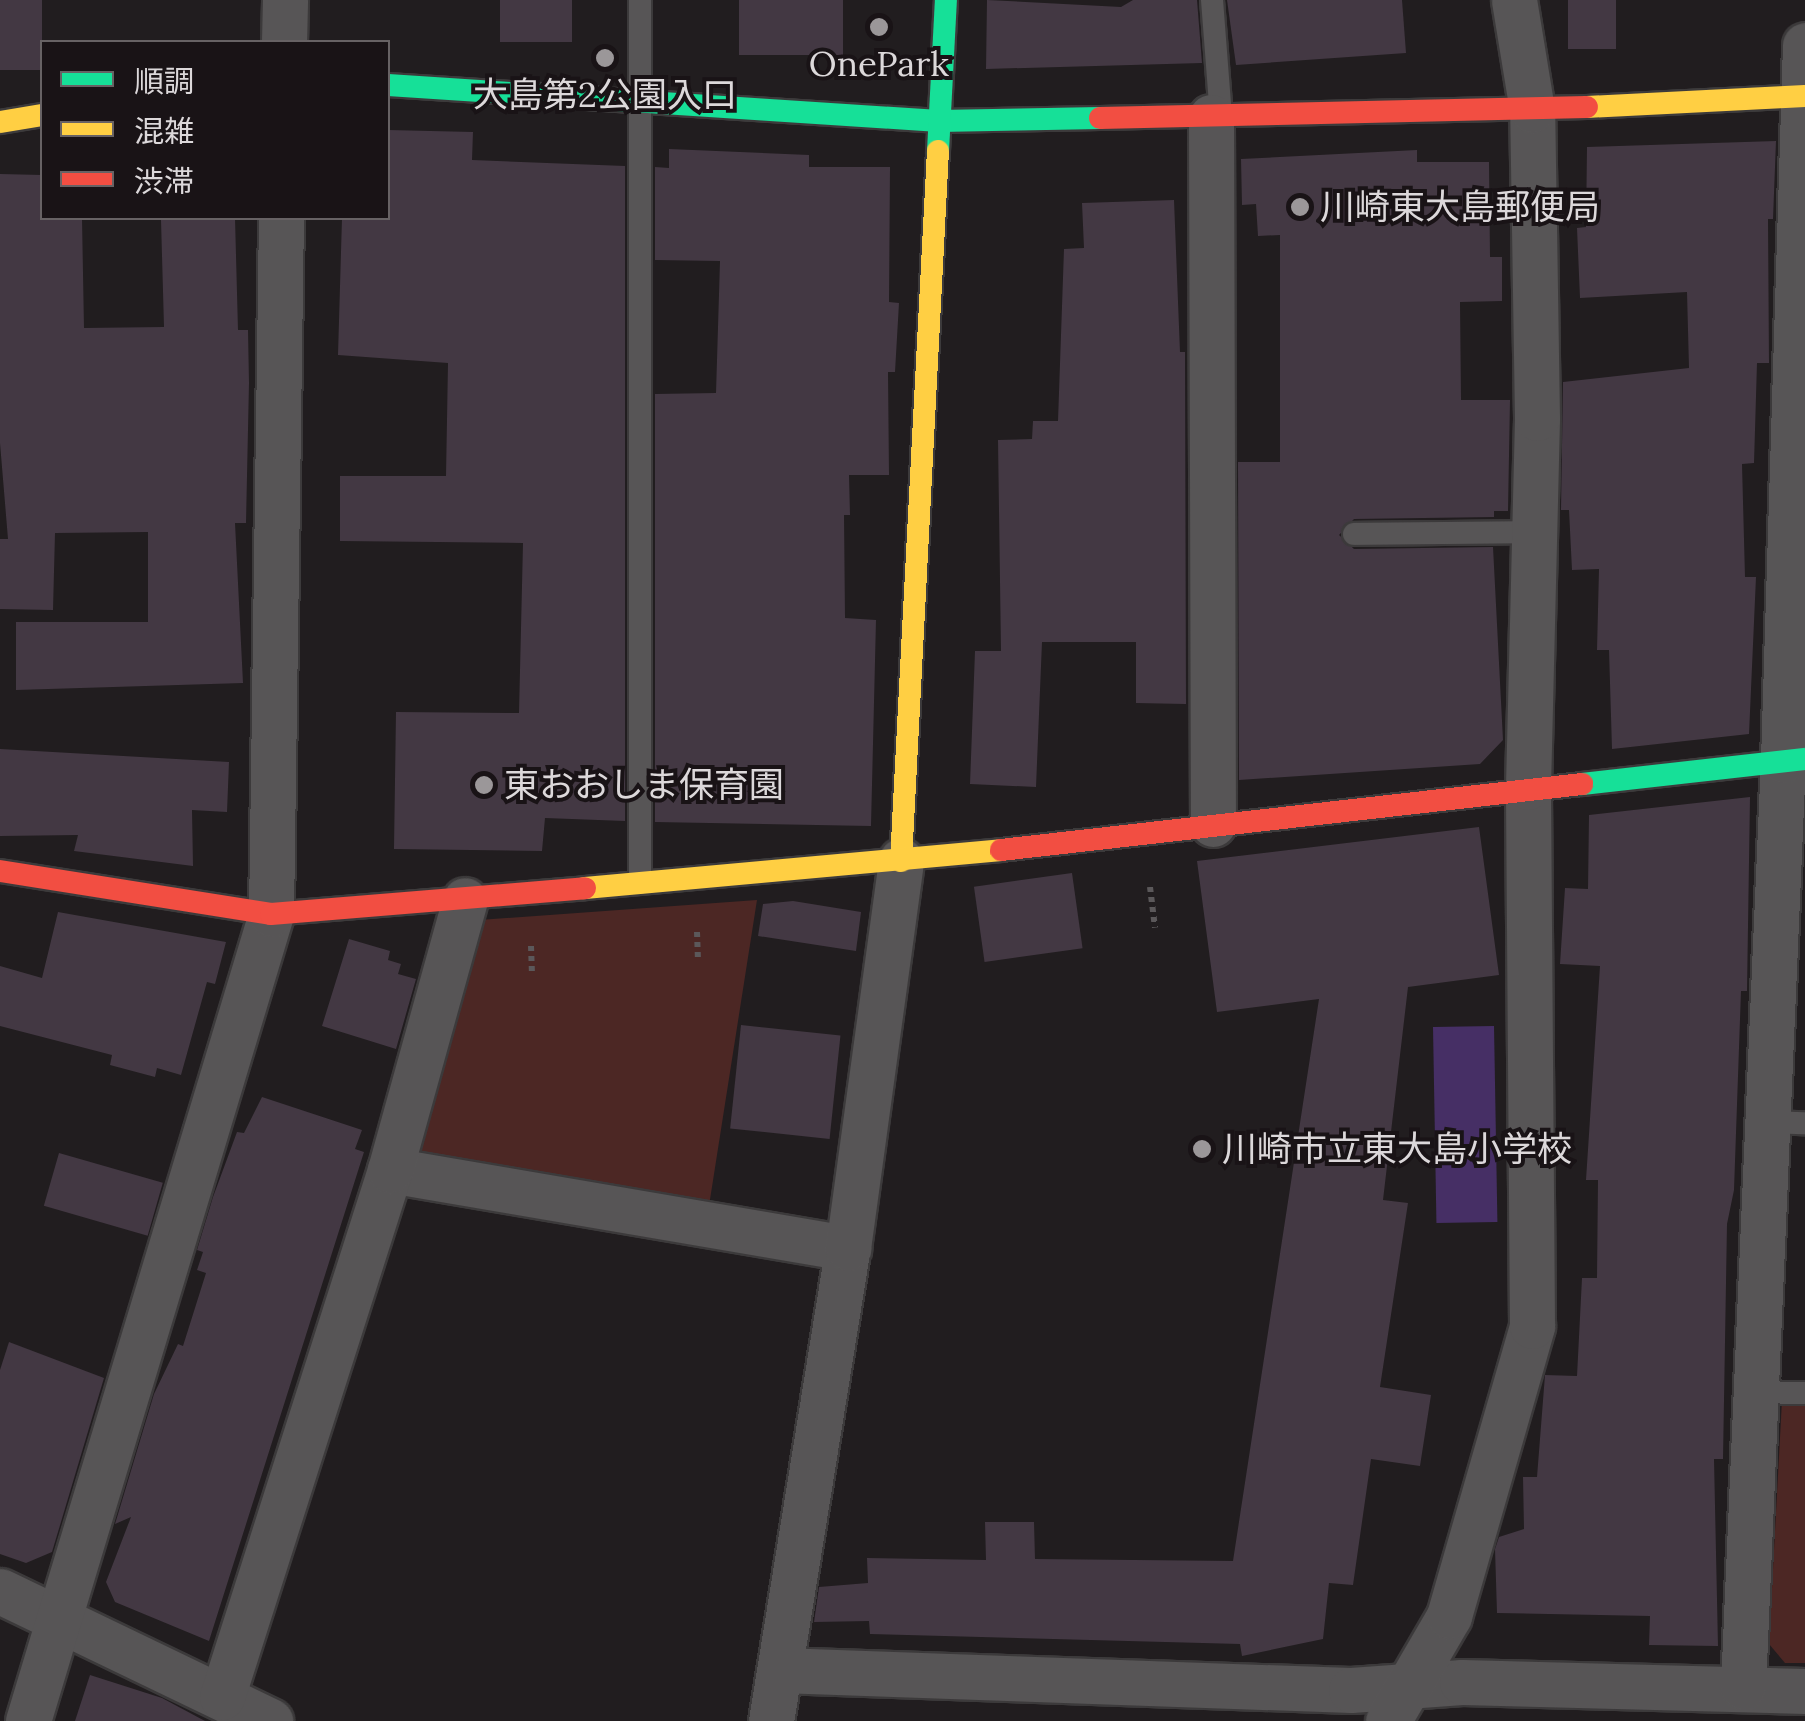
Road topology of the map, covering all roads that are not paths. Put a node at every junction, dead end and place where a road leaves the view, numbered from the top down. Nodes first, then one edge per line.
1 (285, 0) edge
2 (640, 0) edge
3 (946, 0) edge
4 (1212, 0) edge
5 (1514, 0) edge
6 (284, 40) edge
7 (1805, 45) edge
8 (390, 85) edge
9 (1804, 96) edge
10 (638, 102) junction
11 (1532, 110) junction
12 (40, 115) edge
13 (1216, 117) junction
14 (939, 121) junction
15 (0, 122) edge
16 (281, 220) edge
17 (1801, 292) edge
18 (1534, 532) junction
19 (1354, 534) dead end
20 (1794, 759) edge
21 (1528, 786) junction
22 (1213, 824) junction
23 (901, 861) junction
24 (0, 871) edge
25 (640, 883) junction
26 (465, 900) junction
27 (271, 914) junction
28 (1786, 1123) edge
29 (390, 1170) junction
30 (848, 1248) junction
31 (1756, 1392) junction
32 (1805, 1393) edge
33 (0, 1591) edge
34 (60, 1615) junction
35 (780, 1670) junction
36 (1743, 1688) junction
37 (1805, 1690) edge
38 (222, 1697) junction
39 (1396, 1704) edge
40 (28, 1721) edge
41 (270, 1721) edge
42 (771, 1721) edge

1 - 6 street
2 - 10 lane
3 - 14 street
4 - 13 lane
5 - 11 street
7 - 9 street
8 - 10 street
9 - 11 street
9 - 17 street
10 - 14 street
10 - 25 lane
11 - 13 street
11 - 18 street
12 - 15 street
13 - 14 street
13 - 22 street
14 - 23 street
16 - 27 street
17 - 20 street
18 - 19 lane
18 - 21 street
20 - 21 street
20 - 28 street
21 - 22 street
21 - 39 street
22 - 23 street
23 - 25 street
23 - 30 street
24 - 27 street
25 - 26 street
26 - 27 street
26 - 29 street
27 - 34 street
28 - 31 street
29 - 30 street
29 - 38 street
30 - 35 street
31 - 32 lane
31 - 36 street
33 - 34 street
34 - 38 street
34 - 40 street
35 - 39 street
35 - 42 street
36 - 37 street
36 - 39 street
38 - 41 street

